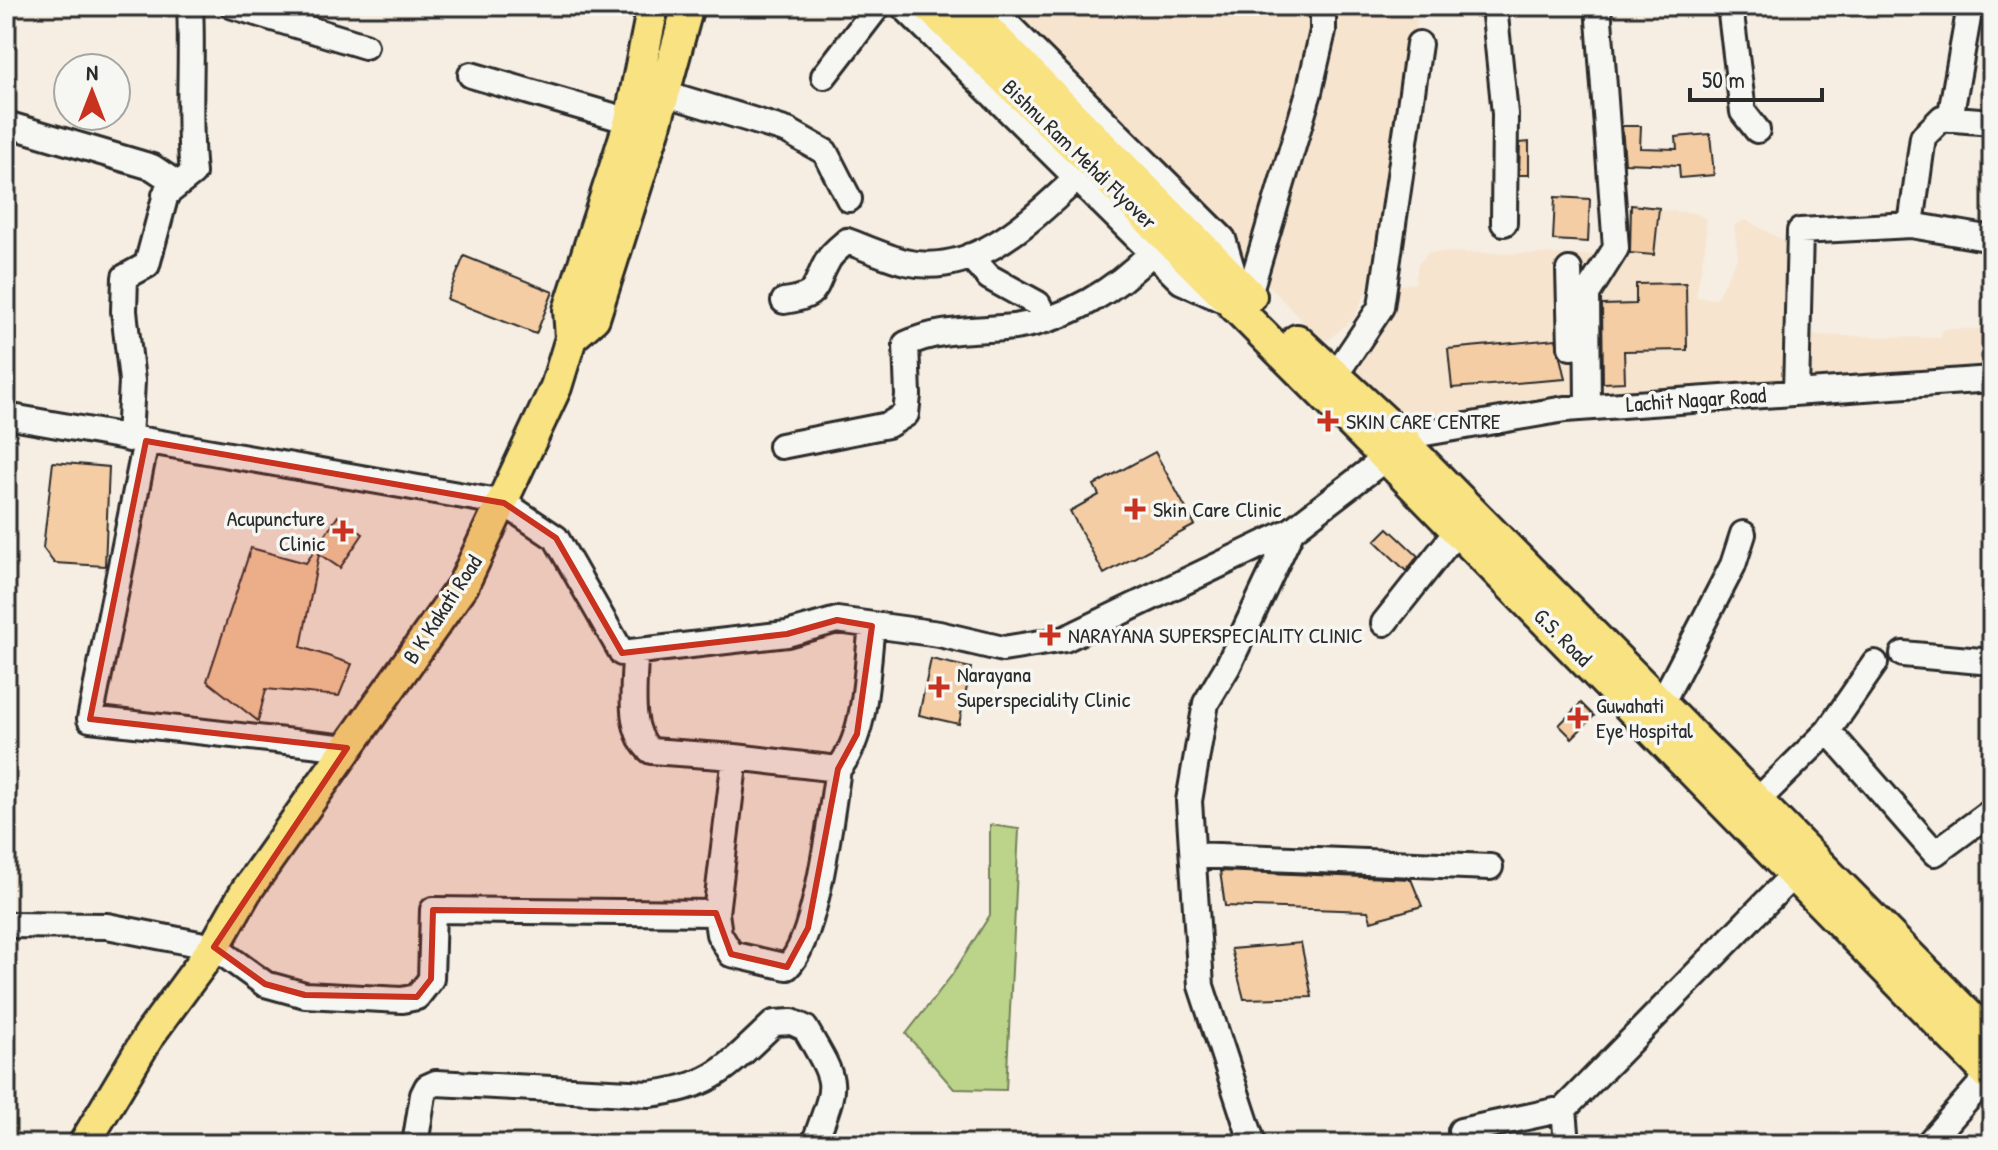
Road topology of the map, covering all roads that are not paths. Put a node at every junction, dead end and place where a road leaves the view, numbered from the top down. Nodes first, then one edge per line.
1 (190, 6) edge
2 (233, 6) edge
3 (653, 6) edge
4 (688, 6) edge
5 (878, 6) edge
6 (964, 6) edge
7 (989, 6) edge
8 (1323, 6) edge
9 (1494, 6) edge
10 (1598, 6) edge
11 (1730, 6) edge
12 (1965, 6) edge
13 (911, 7) edge
14 (1419, 44) dead end
15 (365, 46) dead end
16 (471, 75) dead end
17 (824, 76) dead end
18 (664, 93) junction
19 (1950, 119) junction
20 (630, 121) junction
21 (1992, 122) edge
22 (6, 124) edge
23 (1757, 130) dead end
24 (1077, 178) junction
25 (165, 195) junction
26 (849, 199) dead end
27 (1504, 223) dead end
28 (1911, 225) junction
29 (1992, 239) edge
30 (1152, 252) junction
31 (1199, 255) junction
32 (970, 256) junction
33 (1569, 270) dead end
34 (1238, 292) junction
35 (784, 301) dead end
36 (1046, 320) junction
37 (571, 338) junction
38 (1334, 377) junction
39 (1992, 379) edge
40 (1796, 392) junction
41 (1581, 408) junction
42 (6, 416) edge
43 (138, 440) junction
44 (781, 446) dead end
45 (1394, 448) junction
46 (504, 503) junction
47 (1292, 530) junction
48 (1457, 531) junction
49 (1743, 534) dead end
50 (1384, 623) dead end
51 (872, 626) junction
52 (635, 653) junction
53 (1903, 654) dead end
54 (1992, 662) edge
55 (1875, 663) dead end
56 (1661, 704) junction
57 (1828, 731) junction
58 (347, 748) junction
59 (735, 757) junction
60 (838, 769) junction
61 (1757, 801) junction
62 (1992, 811) edge
63 (1193, 855) junction
64 (1490, 867) dead end
65 (1795, 873) junction
66 (716, 913) junction
67 (6, 925) edge
68 (214, 947) junction
69 (1992, 1039) edge
70 (1990, 1076) edge
71 (1564, 1109) junction
72 (1461, 1131) dead end
73 (84, 1144) edge
74 (415, 1144) edge
75 (814, 1144) edge
76 (1253, 1144) edge
77 (1567, 1144) edge
78 (1928, 1144) edge

1 - 25 street
2 - 15 street
3 - 20 main road, B K Kakati Road
4 - 18 main road
5 - 17 street
6 - 31 main road, Bishnu Ram Mehdi Flyover
7 - 34 street
8 - 34 street
9 - 27 street
10 - 41 street
11 - 23 street
12 - 19 street
13 - 24 street
13 - 31 main road, Bishnu Ram Mehdi Flyover
14 - 38 street
16 - 20 street
18 - 26 street
18 - 37 main road
19 - 21 street
19 - 28 street
20 - 37 main road, B K Kakati Road
22 - 25 street
24 - 30 street
24 - 32 street
25 - 43 street
28 - 29 street
28 - 40 street
30 - 34 street
30 - 36 street
31 - 34 main road, Bishnu Ram Mehdi Flyover
32 - 35 street
32 - 36 street
33 - 41 street
34 - 38 main road, G.S. Road
34 - 45 main road, G.S. Road
36 - 44 street
37 - 46 main road, B K Kakati Road
38 - 45 main road, G.S. Road
39 - 40 street, Lachit Nagar Road
40 - 41 street, Lachit Nagar Road
41 - 45 street, Lachit Nagar Road
42 - 43 street
43 - 46 street
43 - 58 street
45 - 47 street
45 - 48 main road, G.S. Road
45 - 56 main road, G.S. Road
46 - 52 street
46 - 58 main road, B K Kakati Road
47 - 51 street
47 - 63 street
48 - 50 street
48 - 65 main road, G.S. Road
49 - 56 street
51 - 52 street
51 - 60 street
52 - 59 street
53 - 54 street
55 - 57 street
56 - 61 main road, G.S. Road
57 - 61 street
57 - 62 street
58 - 68 main road, B K Kakati Road
59 - 60 street
59 - 66 street
60 - 66 street
61 - 69 main road, G.S. Road
63 - 64 street
63 - 76 street
65 - 70 main road, G.S. Road
65 - 71 street
66 - 68 street
67 - 68 street
68 - 73 main road, B K Kakati Road
70 - 78 street
71 - 72 street
71 - 77 street
74 - 75 street

